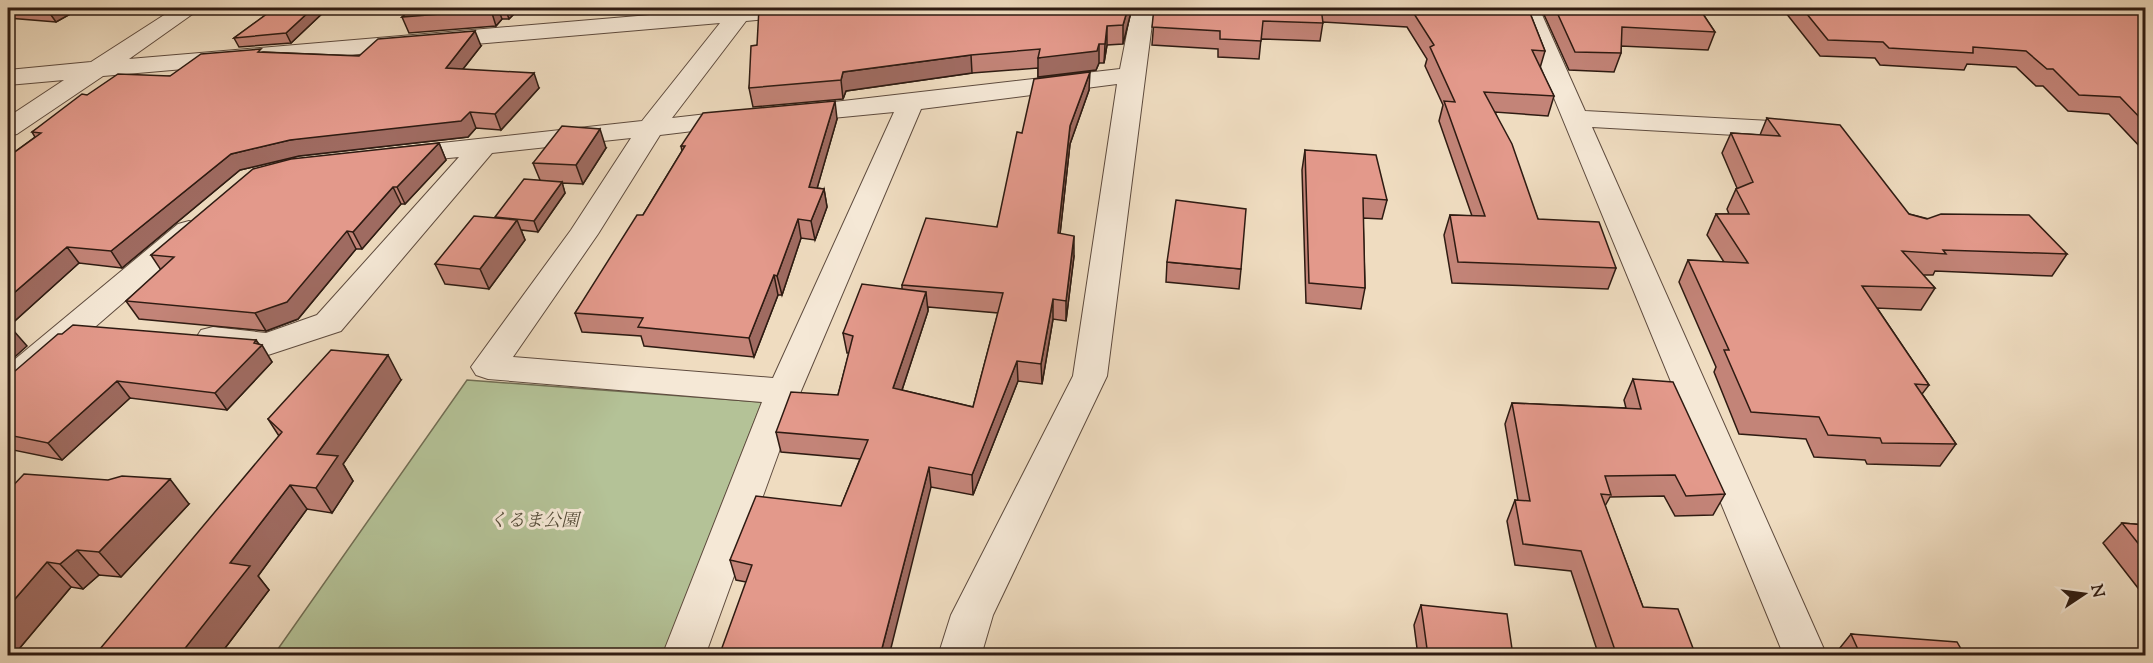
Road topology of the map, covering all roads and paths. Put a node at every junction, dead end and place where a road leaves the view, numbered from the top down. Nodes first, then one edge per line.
1 (190, 8) edge
2 (812, 8) edge
3 (1143, 8) edge
4 (1528, 8) edge
5 (741, 11) edge
6 (98, 68) junction
7 (1131, 75) junction
8 (8, 77) edge
9 (911, 103) junction
10 (1575, 118) junction
11 (652, 126) junction
12 (8, 128) edge
13 (1827, 135) edge
14 (484, 145) junction
15 (368, 158) edge
16 (207, 215) edge
17 (76, 326) junction
18 (121, 330) edge
19 (189, 336) edge
20 (8, 383) edge
21 (784, 391) junction
22 (684, 656) edge
23 (959, 656) edge
24 (1806, 656) edge

1 - 6 street
2 - 5 street
3 - 7 street
4 - 10 street
5 - 6 street
5 - 11 street
6 - 8 street
6 - 12 street
7 - 9 street
7 - 23 street
9 - 11 street
9 - 21 street
10 - 13 street
10 - 24 street
11 - 14 street
11 - 21 street
14 - 15 street
14 - 19 street
16 - 17 street
17 - 18 street
17 - 20 street
21 - 22 street

